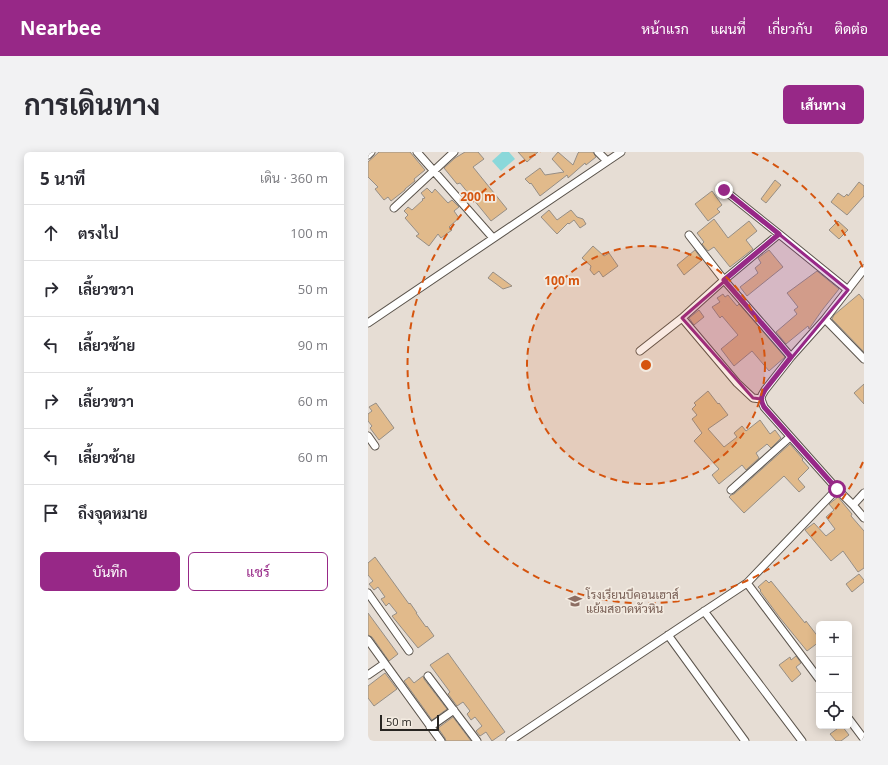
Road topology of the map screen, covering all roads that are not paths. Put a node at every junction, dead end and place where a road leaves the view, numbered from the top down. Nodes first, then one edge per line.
1 (371, 152) edge
2 (417, 152) edge
3 (454, 152) edge
4 (598, 152) edge
5 (621, 152) edge
6 (368, 155) edge
7 (607, 161) junction
8 (434, 171) junction
9 (724, 190) dead end
10 (394, 208) dead end
11 (779, 234) junction
12 (689, 235) dead end
13 (493, 238) junction
14 (864, 269) edge
15 (724, 280) junction
16 (848, 290) junction
17 (682, 318) junction
18 (825, 319) junction
19 (368, 323) edge
20 (640, 351) dead end
21 (791, 357) junction
22 (864, 359) edge
23 (761, 399) junction
24 (368, 436) edge
25 (790, 437) junction
26 (375, 446) dead end
27 (837, 489) junction
28 (731, 490) dead end
29 (864, 493) edge
30 (853, 505) junction
31 (864, 518) edge
32 (747, 583) junction
33 (368, 593) edge
34 (704, 611) junction
35 (668, 635) junction
36 (368, 640) edge
37 (409, 651) dead end
38 (384, 664) junction
39 (368, 675) edge
40 (816, 675) edge
41 (428, 676) dead end
42 (454, 710) junction
43 (852, 723) edge
44 (430, 727) junction
45 (864, 739) edge
46 (441, 741) edge
47 (477, 741) edge
48 (510, 741) edge
49 (745, 741) edge
50 (802, 741) edge

1 - 6 street
2 - 8 street
3 - 8 street
4 - 7 street
5 - 7 street
7 - 13 street
8 - 10 street
8 - 13 street
9 - 11 street
11 - 15 street
11 - 16 street
12 - 15 street
13 - 19 street
14 - 16 street
15 - 17 street
15 - 21 street
16 - 18 street
17 - 20 street
17 - 23 street
18 - 21 street
18 - 22 street
21 - 23 street
23 - 25 street
24 - 26 street
25 - 27 street
25 - 28 street
27 - 30 street
27 - 32 street
29 - 30 street
30 - 31 street
32 - 34 street
32 - 40 street
33 - 37 street
34 - 35 street
34 - 50 street
35 - 48 street
35 - 49 street
36 - 38 street
38 - 39 street
38 - 44 street
41 - 42 street
42 - 44 street
42 - 47 street
43 - 45 street
44 - 46 street

